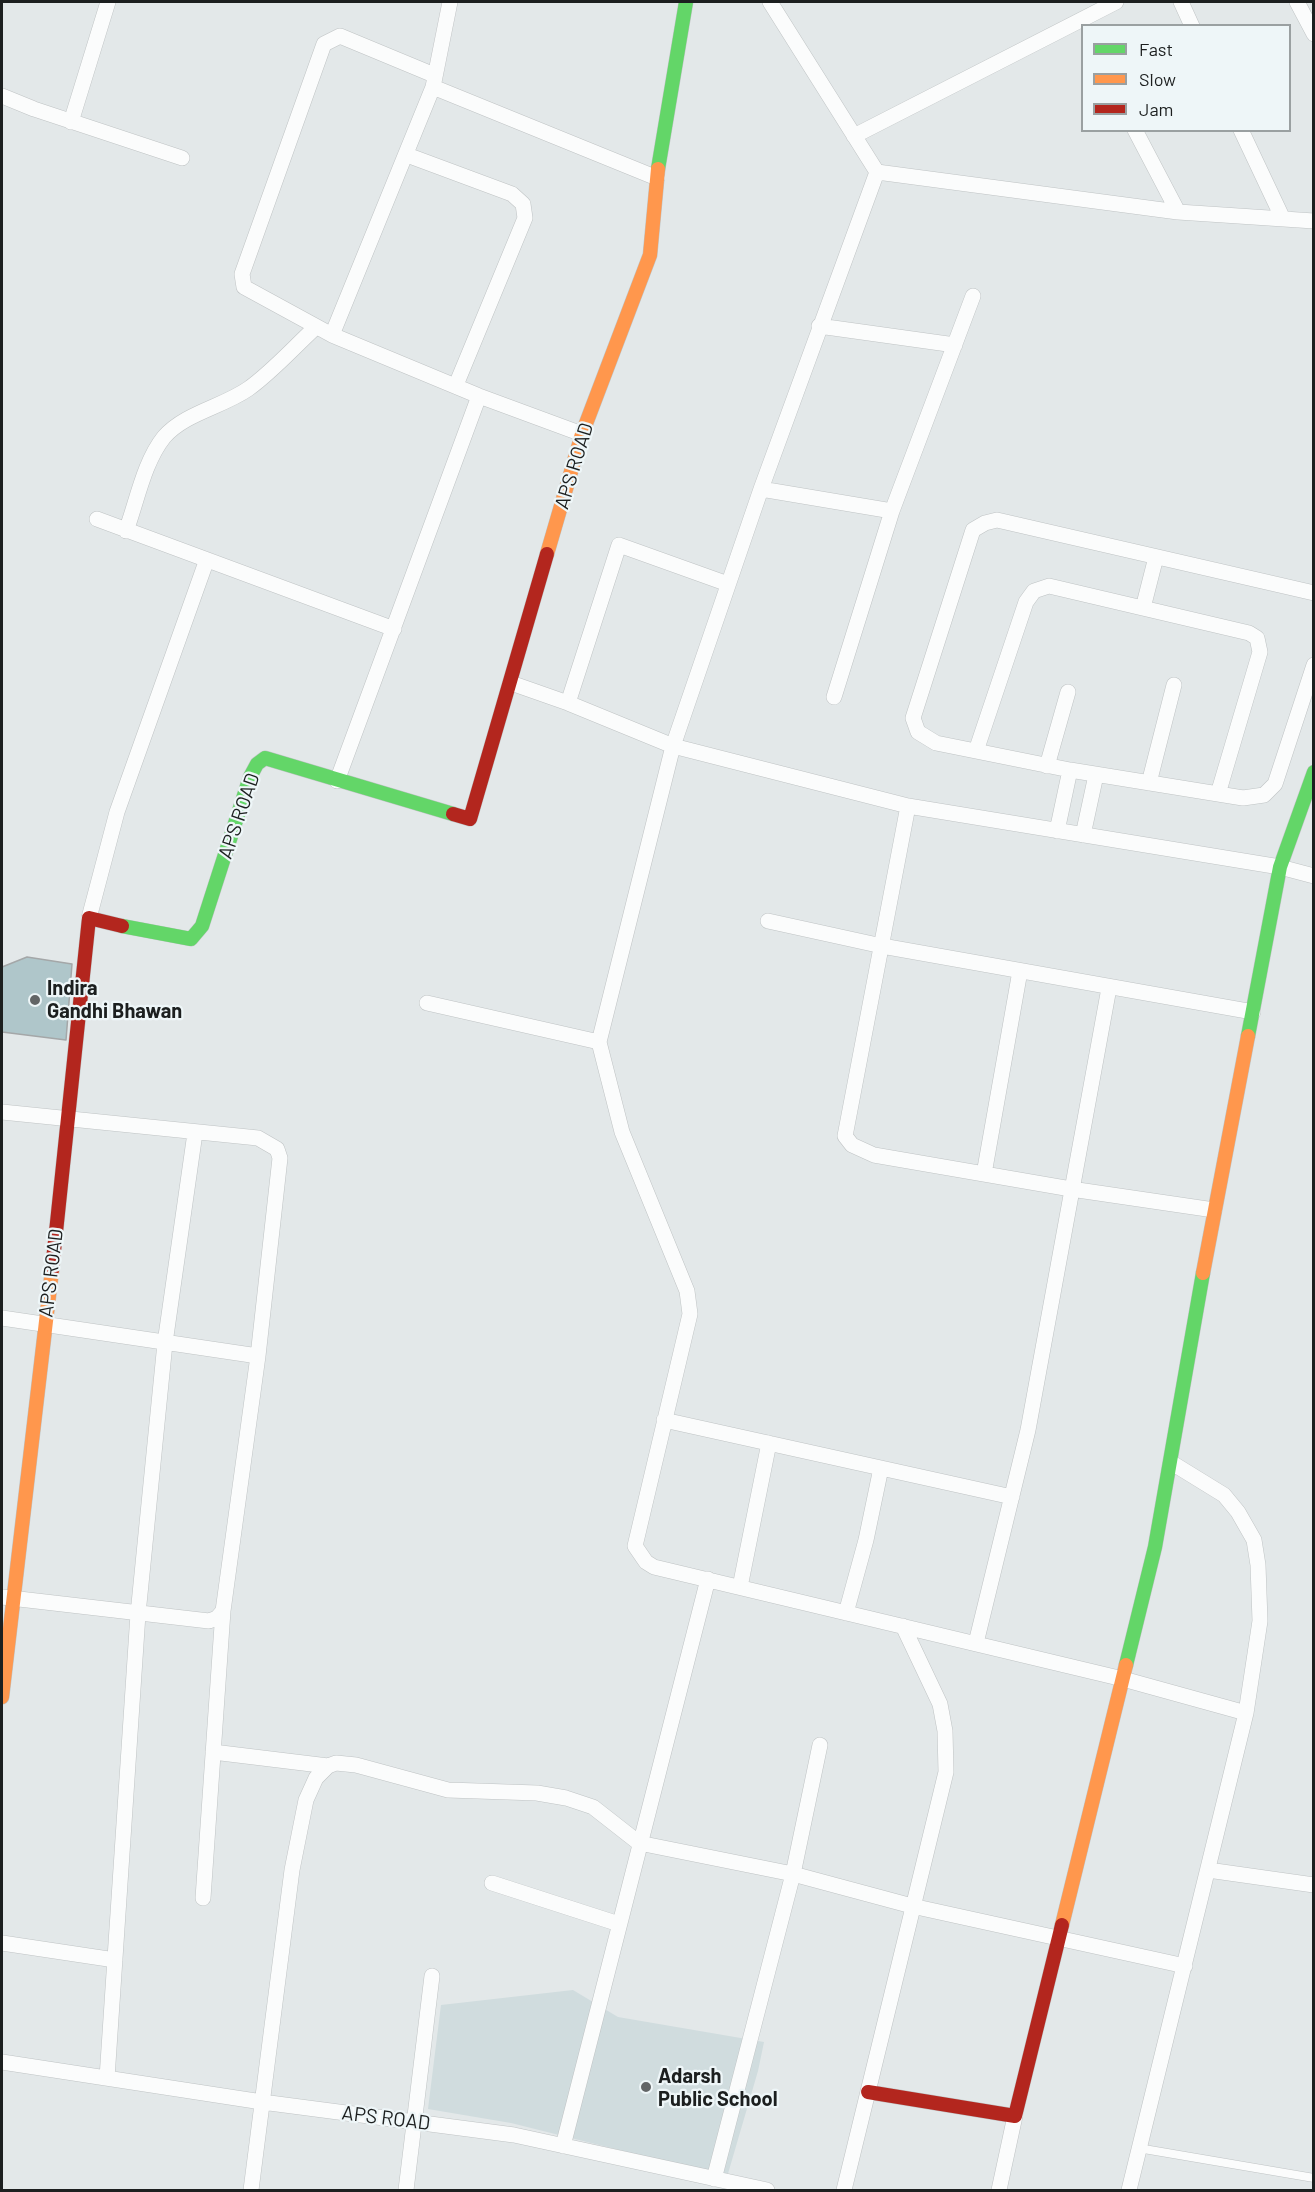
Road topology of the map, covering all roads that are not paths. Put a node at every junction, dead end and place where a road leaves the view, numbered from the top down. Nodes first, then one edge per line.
1 (108, 2) edge
2 (450, 2) edge
3 (686, 2) edge
4 (770, 2) edge
5 (1116, 2) edge
6 (1181, 2) edge
7 (1305, 7) edge
8 (1084, 24) edge
9 (1191, 24) edge
10 (1080, 27) edge
11 (1314, 34) edge
12 (434, 81) junction
13 (2, 96) edge
14 (71, 122) junction
15 (1136, 132) edge
16 (1243, 132) edge
17 (854, 136) junction
18 (407, 154) junction
19 (182, 158) dead end
20 (877, 172) junction
21 (657, 178) junction
22 (1178, 212) junction
23 (1283, 219) junction
24 (1314, 221) edge
25 (973, 296) dead end
26 (819, 326) junction
27 (316, 327) junction
28 (332, 335) junction
29 (955, 345) junction
30 (456, 385) junction
31 (479, 396) junction
32 (582, 434) junction
33 (760, 489) junction
34 (892, 511) junction
35 (97, 519) dead end
36 (126, 531) junction
37 (1156, 557) junction
38 (206, 562) junction
39 (728, 584) junction
40 (1314, 593) edge
41 (1143, 608) junction
42 (394, 629) junction
43 (1314, 665) edge
44 (511, 682) junction
45 (1174, 685) dead end
46 (1068, 692) dead end
47 (1309, 694) edge
48 (834, 697) dead end
49 (568, 703) junction
50 (673, 746) junction
51 (976, 751) junction
52 (1047, 766) junction
53 (1070, 770) junction
54 (1314, 771) edge
55 (1096, 775) junction
56 (337, 781) junction
57 (1149, 783) junction
58 (1218, 794) junction
59 (908, 806) junction
60 (1057, 831) junction
61 (1083, 835) junction
62 (1281, 867) junction
63 (1314, 876) edge
64 (89, 918) junction
65 (768, 921) dead end
66 (882, 946) junction
67 (1020, 971) junction
68 (1109, 988) junction
69 (427, 1003) dead end
70 (1253, 1012) junction
71 (599, 1042) junction
72 (2, 1112) edge
73 (69, 1120) junction
74 (195, 1133) junction
75 (984, 1174) junction
76 (1071, 1189) junction
77 (1214, 1210) junction
78 (2, 1318) edge
79 (45, 1325) junction
80 (165, 1343) junction
81 (258, 1356) junction
82 (664, 1420) junction
83 (769, 1443) junction
84 (1172, 1463) junction
85 (881, 1468) junction
86 (1012, 1497) junction
87 (708, 1579) junction
88 (740, 1587) junction
89 (6, 1597) edge
90 (222, 1611) junction
91 (846, 1612) junction
92 (138, 1614) junction
93 (903, 1626) junction
94 (976, 1644) junction
95 (1123, 1679) junction
96 (2, 1697) edge
97 (1246, 1713) junction
98 (820, 1745) dead end
99 (213, 1752) junction
100 (328, 1766) junction
101 (639, 1843) junction
102 (1208, 1870) junction
103 (793, 1874) junction
104 (492, 1883) dead end
105 (1314, 1885) edge
106 (203, 1898) dead end
107 (912, 1905) junction
108 (619, 1924) junction
109 (1060, 1940) junction
110 (2, 1943) edge
111 (115, 1960) junction
112 (1185, 1966) junction
113 (432, 1976) dead end
114 (2, 2062) edge
115 (107, 2078) junction
116 (868, 2092) junction
117 (262, 2102) junction
118 (1015, 2116) junction
119 (416, 2122) junction
120 (563, 2146) junction
121 (1138, 2148) junction
122 (1314, 2178) edge
123 (714, 2179) junction
124 (250, 2190) edge
125 (406, 2190) edge
126 (767, 2190) edge
127 (844, 2190) edge
128 (999, 2190) edge
129 (1129, 2190) edge

1 - 14 street
2 - 12 street
3 - 21 street, APS ROAD
4 - 17 street
5 - 8 street
6 - 9 street
7 - 11 street
10 - 17 street
12 - 18 street
12 - 21 street
12 - 27 street
13 - 14 street
14 - 19 street
15 - 22 street
16 - 23 street
17 - 20 street
18 - 28 street
18 - 30 street
20 - 22 street
20 - 26 street
21 - 32 street, APS ROAD
22 - 23 street
23 - 24 street
25 - 29 street
26 - 29 street
26 - 33 street
27 - 28 street
27 - 36 street
28 - 30 street
29 - 34 street
30 - 31 street
31 - 32 street
31 - 42 street
32 - 44 street, APS ROAD
33 - 34 street
33 - 39 street
34 - 48 street
35 - 36 street
36 - 38 street
37 - 40 street
37 - 41 street
37 - 51 street
38 - 42 street
38 - 64 street
39 - 49 street
39 - 50 street
41 - 51 street
41 - 58 street
42 - 56 street
43 - 47 street
44 - 49 street
44 - 56 street, APS ROAD
45 - 57 street
46 - 52 street
47 - 58 street
49 - 50 street
50 - 59 street
50 - 71 street
51 - 52 street
52 - 53 street
53 - 55 street
53 - 60 street
54 - 62 street
55 - 57 street
55 - 61 street
56 - 64 street, APS ROAD
57 - 58 street
59 - 60 street
59 - 66 street
60 - 61 street
61 - 62 street
62 - 63 street
62 - 70 street
64 - 73 street, APS ROAD
65 - 66 street
66 - 67 street
66 - 75 street
67 - 68 street
67 - 75 street
68 - 70 street
68 - 76 street
69 - 71 street
70 - 77 street
71 - 82 street
72 - 73 street
73 - 74 street
73 - 79 street, APS ROAD
74 - 80 street
74 - 81 street
75 - 76 street
76 - 77 street
76 - 86 street
77 - 84 street
78 - 79 street
79 - 80 street
79 - 89 street, APS ROAD
80 - 81 street
80 - 92 street
81 - 90 street
82 - 83 street
82 - 87 street
83 - 85 street
83 - 88 street
84 - 95 street
84 - 97 street
85 - 86 street
85 - 91 street
86 - 94 street
87 - 88 street
87 - 101 street
88 - 91 street
89 - 92 street
89 - 96 street, APS ROAD
90 - 92 street
90 - 99 street
91 - 93 street
92 - 111 street
93 - 94 street
93 - 107 street
94 - 95 street
95 - 97 street
95 - 109 street
97 - 102 street
98 - 103 street
99 - 100 street
99 - 106 street
100 - 101 street
100 - 117 street
101 - 103 street
101 - 108 street
102 - 105 street
102 - 112 street
103 - 107 street
103 - 123 street
104 - 108 street
107 - 109 street
107 - 116 street
108 - 120 street
109 - 112 street
109 - 118 street
110 - 111 street
111 - 115 street
112 - 121 street
113 - 119 street
114 - 115 street, APS ROAD
115 - 117 street, APS ROAD
116 - 118 street
116 - 127 street
117 - 119 street, APS ROAD
117 - 124 street
118 - 128 street
119 - 120 street, APS ROAD
119 - 125 street
120 - 123 street, APS ROAD
121 - 122 lane
121 - 129 street
123 - 126 street, APS ROAD

